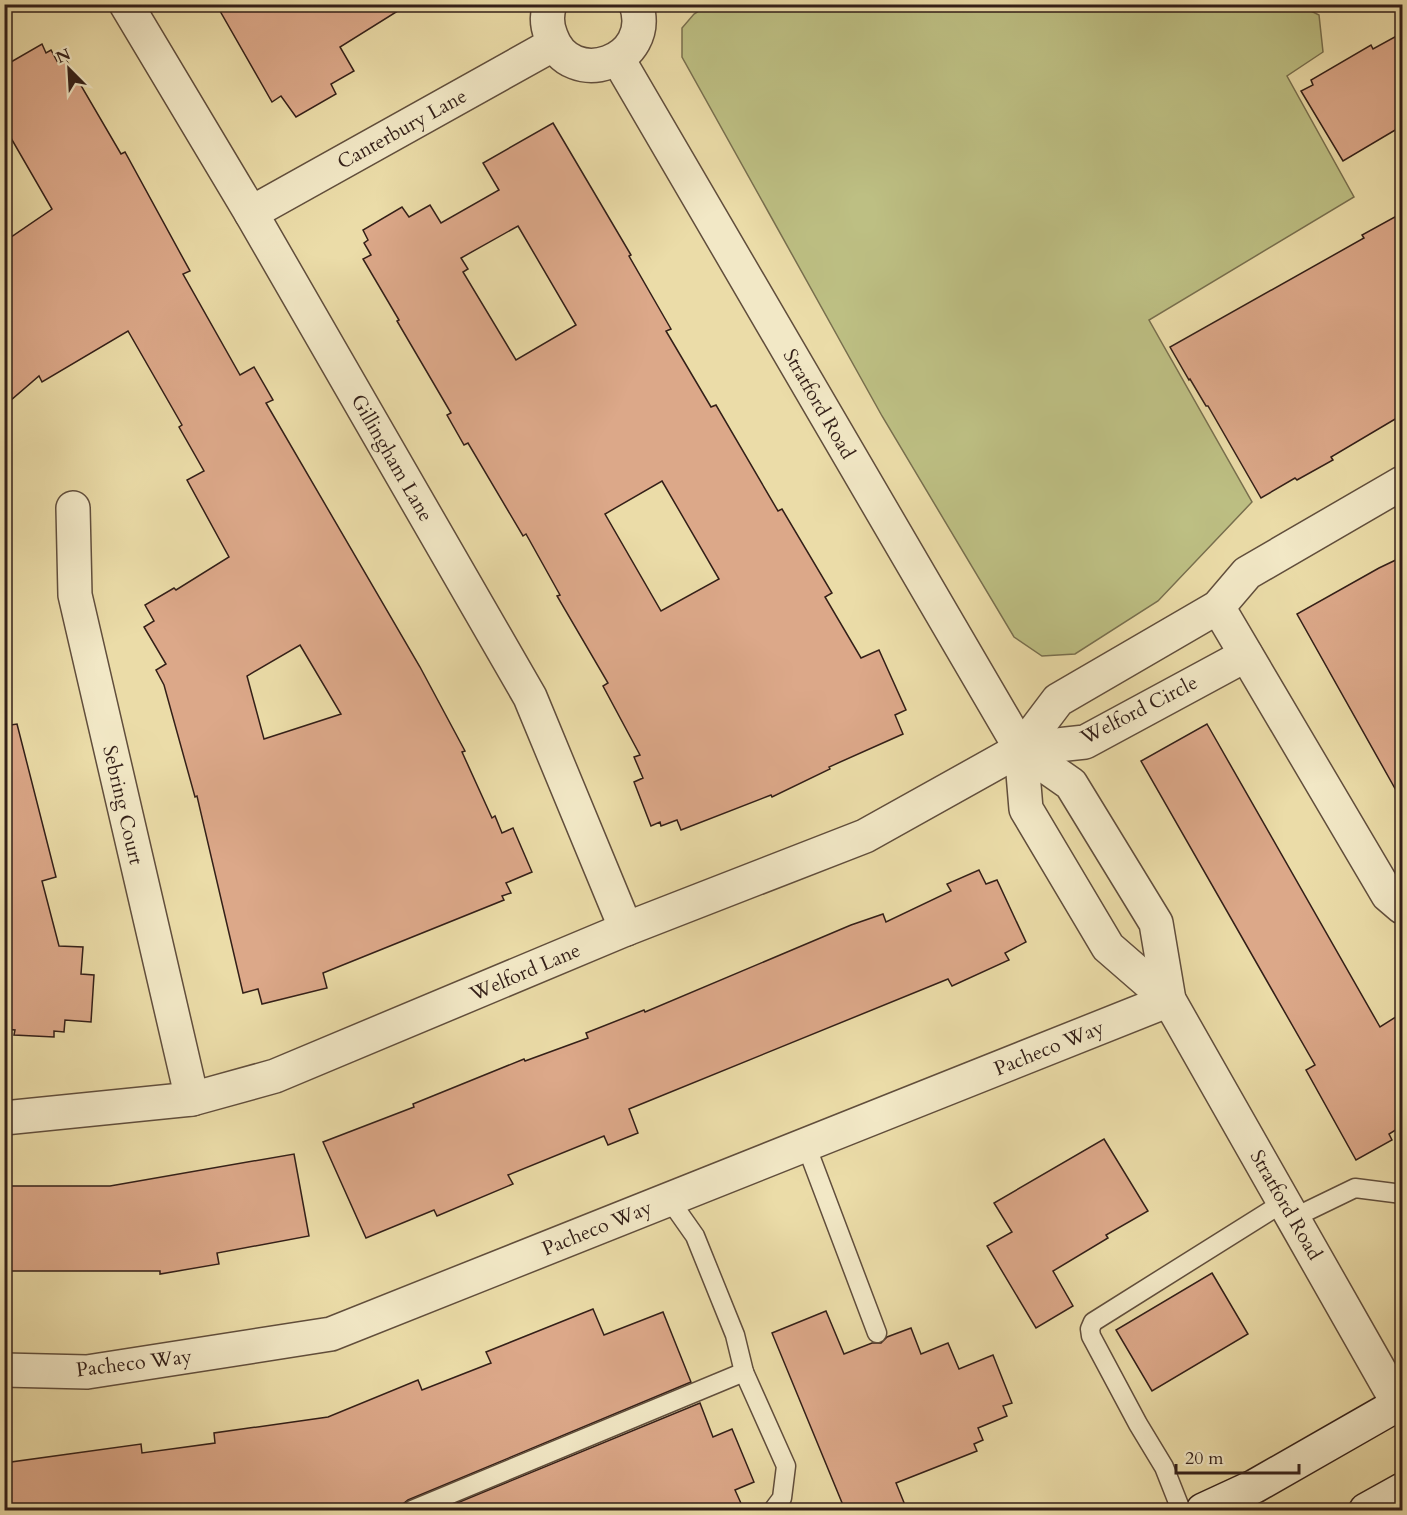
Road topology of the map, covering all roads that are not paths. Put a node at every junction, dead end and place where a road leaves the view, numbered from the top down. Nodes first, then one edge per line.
1 (126, 4) edge
2 (550, 4) edge
3 (636, 4) edge
4 (554, 44) junction
5 (618, 59) junction
6 (251, 213) junction
7 (1402, 483) edge
8 (73, 508) dead end
9 (1218, 607) junction
10 (1246, 655) junction
11 (1021, 749) junction
12 (1402, 908) edge
13 (626, 929) junction
14 (1169, 1000) junction
15 (192, 1099) junction
16 (4, 1118) edge
17 (806, 1145) junction
18 (1402, 1194) edge
19 (669, 1199) junction
20 (1289, 1210) junction
21 (878, 1333) dead end
22 (4, 1370) edge
23 (744, 1372) junction
24 (1401, 1405) edge
25 (1402, 1490) edge
26 (412, 1510) edge
27 (772, 1510) edge
28 (1181, 1510) edge
29 (1203, 1510) edge
30 (1366, 1510) edge

1 - 6 street, Gillingham Lane
2 - 4 street
3 - 5 street
4 - 5 street
4 - 6 street, Canterbury Lane
5 - 11 street, Stratford Road
6 - 13 street, Gillingham Lane
7 - 9 street
8 - 15 street, Sebring Court
9 - 10 street
9 - 11 street
10 - 11 street, Welford Circle
10 - 12 street
11 - 13 street, Welford Lane
11 - 14 street, Stratford Road
11 - 14 street, Stratford Road
13 - 15 street, Welford Lane
14 - 17 street, Pacheco Way
14 - 20 street, Stratford Road
15 - 16 street, Welford Lane
17 - 19 street, Pacheco Way
17 - 21 lane
18 - 20 lane
19 - 22 street, Pacheco Way
19 - 23 lane
20 - 24 street, Stratford Road
20 - 28 lane
23 - 26 lane
23 - 27 lane
24 - 29 street
25 - 30 street

